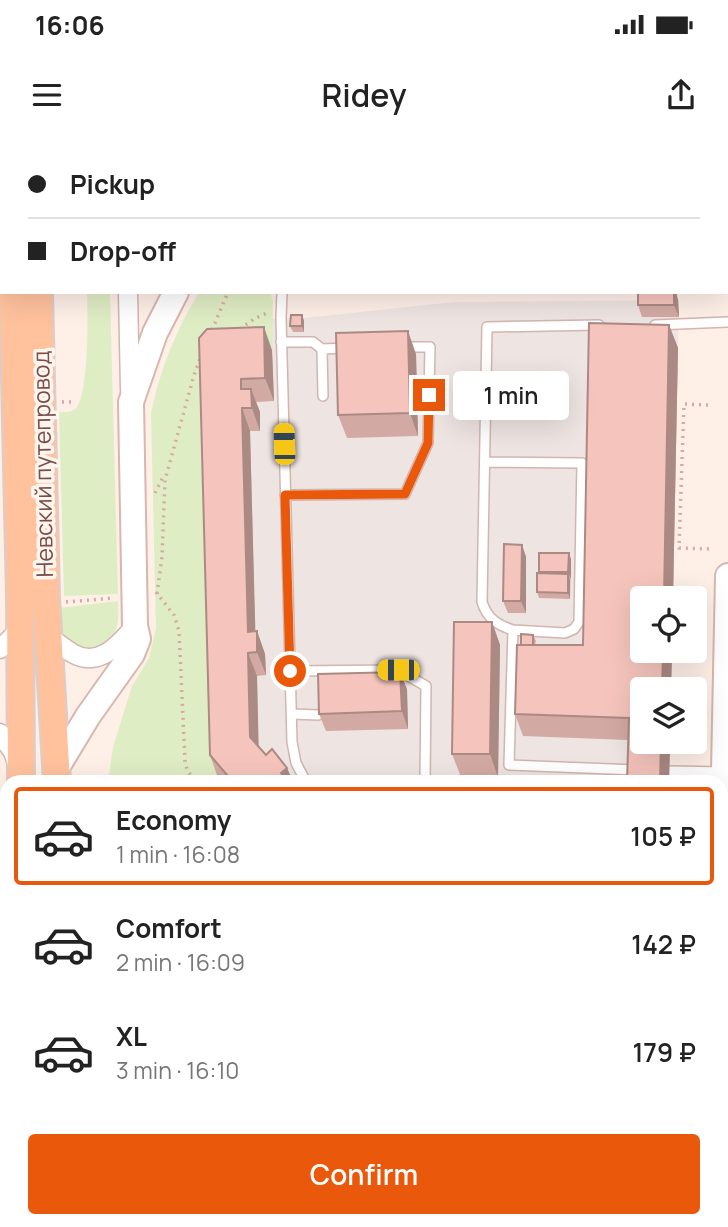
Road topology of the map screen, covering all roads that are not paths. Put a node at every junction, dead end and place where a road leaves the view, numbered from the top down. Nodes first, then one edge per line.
1 (13, 294) edge
2 (39, 294) edge
3 (128, 294) edge
4 (175, 294) edge
5 (282, 294) edge
6 (728, 322) edge
7 (610, 325) edge
8 (651, 325) edge
9 (281, 342) junction
10 (389, 347) edge
11 (362, 348) edge
12 (322, 349) junction
13 (323, 397) dead end
14 (131, 402) junction
15 (485, 462) junction
16 (285, 495) junction
17 (728, 576) edge
18 (728, 584) edge
19 (135, 626) junction
20 (20, 629) junction
21 (513, 630) junction
22 (48, 636) junction
23 (0, 649) edge
24 (290, 671) junction
25 (727, 703) edge
26 (292, 715) junction
27 (318, 715) edge
28 (0, 733) edge
29 (726, 764) edge
30 (636, 770) edge
31 (670, 771) dead end
32 (20, 775) edge
33 (21, 775) edge
34 (56, 775) edge
35 (57, 775) edge
36 (302, 775) edge
37 (425, 775) edge

1 - 20 main road, Невский путепровод
2 - 22 main road, Невский путепровод
3 - 14 street
4 - 14 street
5 - 9 lane
6 - 8 lane
7 - 15 lane
9 - 12 lane
9 - 16 lane
10 - 16 lane
11 - 12 lane
12 - 13 lane
14 - 19 street
15 - 21 lane
15 - 21 lane
16 - 24 lane
17 - 18 street
18 - 25 street
19 - 22 street
19 - 35 street
20 - 23 street
20 - 33 main road, Невский путепровод
21 - 30 lane
22 - 34 main road, Невский путепровод
24 - 26 lane
24 - 37 lane
25 - 29 street
26 - 27 lane
26 - 36 lane
28 - 32 street
29 - 31 lane

